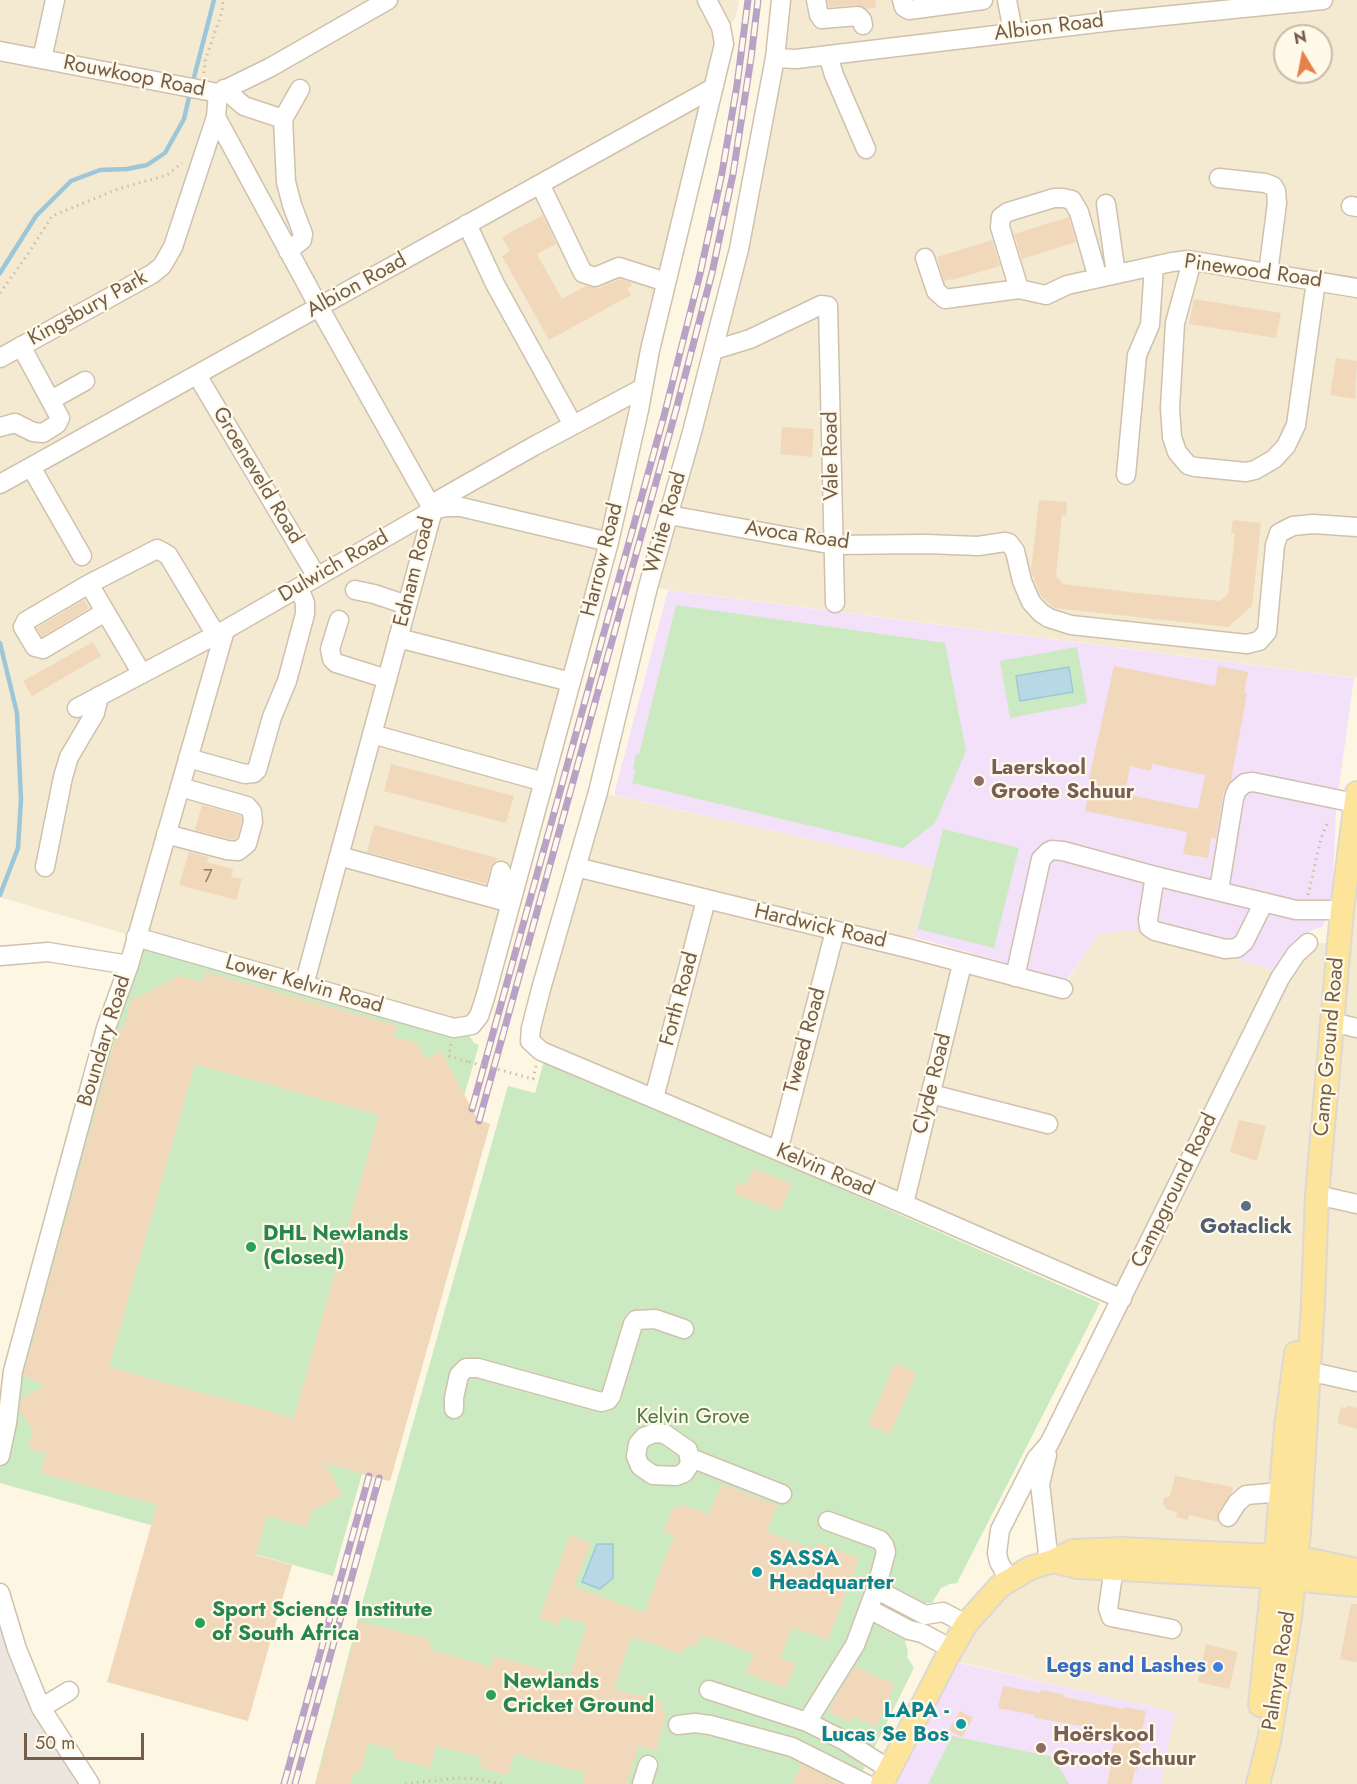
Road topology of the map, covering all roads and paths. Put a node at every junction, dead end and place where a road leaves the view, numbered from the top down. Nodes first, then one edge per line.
1 (55, 0) edge
2 (223, 0) edge
3 (388, 0) edge
4 (707, 0) edge
5 (781, 0) edge
6 (816, 0) edge
7 (983, 0) edge
8 (1007, 0) edge
9 (1021, 0) edge
10 (1323, 0) edge
11 (906, 5) edge
12 (863, 25) dead end
13 (1019, 32) junction
14 (0, 51) edge
15 (828, 55) junction
16 (775, 58) junction
17 (42, 59) junction
18 (713, 88) junction
19 (300, 89) dead end
20 (215, 91) junction
21 (216, 117) junction
22 (283, 119) junction
23 (866, 149) dead end
24 (185, 158) dead end
25 (1219, 178) dead end
26 (540, 184) junction
27 (1106, 204) dead end
28 (467, 224) junction
29 (288, 251) junction
30 (925, 258) dead end
31 (1192, 261) junction
32 (1154, 266) junction
33 (1268, 273) junction
34 (1116, 274) junction
35 (1098, 278) junction
36 (1316, 280) junction
37 (666, 282) junction
38 (1357, 288) edge
39 (1019, 289) junction
40 (0, 293) edge
41 (319, 307) junction
42 (21, 346) junction
43 (714, 350) junction
44 (0, 358) edge
45 (197, 375) junction
46 (85, 381) dead end
47 (643, 388) junction
48 (51, 400) junction
49 (573, 425) junction
50 (0, 427) edge
51 (32, 467) junction
52 (1125, 475) dead end
53 (0, 484) edge
54 (432, 508) junction
55 (669, 515) junction
56 (1357, 527) edge
57 (609, 542) junction
58 (834, 545) junction
59 (82, 556) dead end
60 (317, 577) junction
61 (89, 584) junction
62 (299, 588) junction
63 (355, 590) dead end
64 (835, 603) dead end
65 (407, 605) junction
66 (105, 612) junction
67 (339, 620) dead end
68 (221, 632) junction
69 (398, 638) junction
70 (142, 674) junction
71 (387, 679) junction
72 (571, 682) junction
73 (99, 696) junction
74 (76, 708) dead end
75 (372, 734) junction
76 (188, 758) junction
77 (544, 782) junction
78 (180, 787) junction
79 (1356, 798) edge
80 (1328, 822) dead end
81 (166, 834) junction
82 (1353, 848) edge
83 (339, 856) junction
84 (45, 867) dead end
85 (576, 867) junction
86 (501, 871) dead end
87 (1155, 876) junction
88 (1219, 890) junction
89 (706, 900) junction
90 (503, 901) junction
91 (1264, 902) junction
92 (1304, 910) junction
93 (1342, 910) junction
94 (835, 931) junction
95 (136, 937) junction
96 (1308, 943) dead end
97 (1, 956) edge
98 (962, 964) junction
99 (129, 965) junction
100 (1015, 977) junction
101 (304, 985) junction
102 (1063, 989) dead end
103 (1332, 1022) junction
104 (472, 1025) joint
105 (1357, 1028) edge
106 (530, 1041) joint
107 (449, 1056) dead end
108 (533, 1079) dead end
109 (931, 1094) junction
110 (654, 1098) junction
111 (1048, 1124) dead end
112 (778, 1151) junction
113 (1317, 1196) junction
114 (904, 1204) junction
115 (1357, 1204) edge
116 (1315, 1229) junction
117 (1122, 1299) junction
118 (684, 1329) dead end
119 (1308, 1371) junction
120 (1357, 1382) edge
121 (454, 1409) dead end
122 (1049, 1444) junction
123 (0, 1456) edge
124 (691, 1458) dead end
125 (1281, 1492) junction
126 (782, 1494) dead end
127 (1228, 1517) dead end
128 (828, 1521) dead end
129 (1051, 1561) junction
130 (1285, 1567) junction
131 (1114, 1568) junction
132 (1357, 1570) edge
133 (1009, 1580) junction
134 (1357, 1585) edge
135 (0, 1593) edge
136 (872, 1599) junction
137 (966, 1624) junction
138 (1172, 1629) dead end
139 (952, 1648) junction
140 (709, 1690) dead end
141 (69, 1691) dead end
142 (42, 1707) junction
143 (807, 1722) junction
144 (678, 1725) dead end
145 (648, 1765) dead end
146 (886, 1777) edge
147 (90, 1784) edge
148 (405, 1784) edge
149 (502, 1784) edge
150 (642, 1784) edge
151 (866, 1784) edge
152 (1250, 1784) edge
153 (1258, 1784) edge

1 - 17 street
2 - 20 path
3 - 20 street, Rouwkoop Road
4 - 18 street, Harrow Road
5 - 16 street, White Road
6 - 12 street
7 - 11 street
8 - 13 street
9 - 13 street
10 - 13 street, Albion Road
13 - 15 street, Albion Road
14 - 17 street, Rouwkoop Road
15 - 16 street, Albion Road
15 - 23 street
16 - 43 street, White Road
17 - 20 street, Rouwkoop Road
18 - 26 street, Albion Road
18 - 37 street, Harrow Road
19 - 22 street
20 - 21 street
20 - 22 street
21 - 29 street, Ednam Road
21 - 42 street, Kingsbury Park
22 - 29 street
24 - 40 path
25 - 33 street
26 - 28 street, Albion Road
26 - 37 street
27 - 34 street
28 - 41 street, Albion Road
28 - 49 street
29 - 41 street, Ednam Road
30 - 39 street
31 - 32 street, Pinewood Road
31 - 33 street, Pinewood Road
31 - 36 street
32 - 34 street, Pinewood Road
32 - 52 street
33 - 36 street, Pinewood Road
34 - 35 street, Pinewood Road
35 - 39 street, Pinewood Road
35 - 39 street
36 - 38 street, Pinewood Road
37 - 47 street, Harrow Road
41 - 45 street, Albion Road
41 - 54 street, Ednam Road
42 - 44 street, Kingsbury Park
42 - 48 street
43 - 55 street, White Road
43 - 58 street, Vale Road
45 - 51 street, Albion Road
45 - 60 street, Groeneveld Road
46 - 48 street
47 - 49 street
47 - 57 street, Harrow Road
48 - 50 street
49 - 54 street
51 - 53 street, Albion Road
51 - 59 street
54 - 57 street, Dulwich Road
54 - 60 street, Dulwich Road
54 - 65 street, Ednam Road
55 - 58 street, Avoca Road
55 - 85 street, White Road
56 - 58 street, Avoca Road
57 - 72 street, Harrow Road
58 - 64 street, Vale Road
60 - 62 street, Dulwich Road
61 - 66 street
61 - 66 street
61 - 68 street
62 - 68 street, Dulwich Road
62 - 76 street
63 - 65 street
65 - 69 street, Ednam Road
66 - 70 street
67 - 71 street
68 - 70 street, Dulwich Road
68 - 76 street, Boundary Road
69 - 71 street, Ednam Road
69 - 72 street
70 - 73 street, Dulwich Road
71 - 75 street, Ednam Road
72 - 77 street, Harrow Road
73 - 74 street, Dulwich Road
73 - 84 street
75 - 77 street
75 - 83 street, Ednam Road
76 - 78 street, Boundary Road
77 - 90 street, Harrow Road
78 - 81 street, Boundary Road
78 - 81 street
79 - 82 main road, Camp Ground Road
79 - 88 street
80 - 92 path
81 - 95 street, Boundary Road
82 - 93 main road, Camp Ground Road
83 - 90 street
83 - 101 street, Ednam Road
85 - 89 street, Hardwick Road
85 - 106 street, White Road
86 - 90 street
87 - 88 street
87 - 91 street
87 - 100 street
88 - 91 street
89 - 94 street, Hardwick Road
89 - 110 street, Forth Road
90 - 104 street, Harrow Road
91 - 92 street
92 - 93 street
93 - 103 main road, Camp Ground Road
94 - 98 street, Hardwick Road
94 - 112 street, Tweed Road
95 - 99 street, Boundary Road
95 - 101 street, Lower Kelvin Road
96 - 117 street, Campground Road
97 - 99 street
98 - 100 street, Hardwick Road
98 - 109 street, Clyde Road
99 - 123 street, Boundary Road
100 - 102 street, Hardwick Road
101 - 104 street, Lower Kelvin Road
103 - 105 street
103 - 113 main road, Camp Ground Road
106 - 110 street, Kelvin Road
107 - 108 path, bridge
109 - 111 street
109 - 114 street, Clyde Road
110 - 112 street, Kelvin Road
112 - 114 street, Kelvin Road
113 - 115 street
113 - 116 main road, Camp Ground Road
114 - 117 street, Kelvin Road
116 - 119 main road, Camp Ground Road
116 - 125 main road, Camp Ground Road
117 - 122 street, Campground Road
118 - 121 street
119 - 120 street
119 - 130 main road, Camp Ground Road
122 - 129 street, Campground Road
122 - 133 street, Campground Road
124 - 126 street
125 - 127 street
125 - 130 main road, Camp Ground Road
128 - 136 street
129 - 130 main road
129 - 131 main road
129 - 133 main road
130 - 131 main road
130 - 132 main road
130 - 134 main road
130 - 152 main road, Palmyra Road
130 - 153 main road, Palmyra Road
131 - 138 street
133 - 137 main road
135 - 142 street
136 - 137 street
136 - 139 street
136 - 143 street
137 - 139 main road
139 - 146 main road
140 - 143 street
141 - 142 street
142 - 147 street
143 - 146 street
144 - 151 street
145 - 150 street
148 - 149 path

